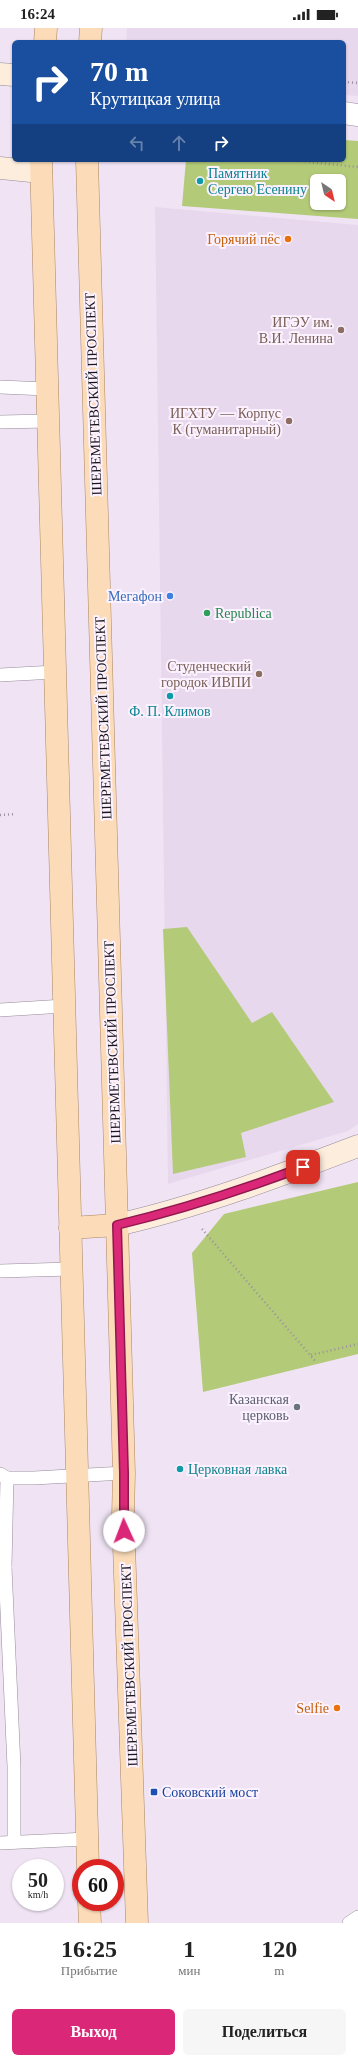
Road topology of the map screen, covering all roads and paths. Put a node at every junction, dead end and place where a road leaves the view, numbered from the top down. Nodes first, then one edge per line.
1 (46, 28) edge
2 (91, 28) edge
3 (45, 40) edge
4 (90, 40) edge
5 (0, 74) edge
6 (12, 75) edge
7 (346, 82) edge
8 (358, 83) edge
9 (346, 113) edge
10 (358, 115) edge
11 (87, 162) edge
12 (309, 162) edge
13 (41, 166) edge
14 (358, 167) edge
15 (0, 168) edge
16 (0, 387) edge
17 (47, 389) junction
18 (48, 421) junction
19 (0, 422) edge
20 (55, 672) junction
21 (0, 674) edge
22 (15, 814) dead end
23 (0, 815) edge
24 (64, 1006) junction
25 (0, 1010) edge
26 (358, 1146) edge
27 (117, 1225) junction
28 (199, 1225) dead end
29 (70, 1228) junction
30 (71, 1269) junction
31 (0, 1271) edge
32 (358, 1344) edge
33 (311, 1355) junction
34 (316, 1362) dead end
35 (124, 1473) junction
36 (77, 1475) junction
37 (4, 1476) edge
38 (3, 1567) edge
39 (4, 1615) edge
40 (88, 1839) junction
41 (0, 1842) edge
42 (14, 1842) junction
43 (88, 1859) edge
44 (89, 1911) edge
45 (358, 1917) edge
46 (90, 1923) edge
47 (137, 1923) edge
48 (349, 1923) edge

1 - 3 main road
2 - 4 main road
5 - 6 street
7 - 8 path
9 - 10 street
11 - 27 main road, ШЕРЕМЕТЕВСКИЙ ПРОСПЕКТ
12 - 14 path
13 - 15 street
13 - 17 main road
16 - 17 lane
17 - 18 main road
18 - 19 lane
18 - 20 main road
20 - 21 lane
20 - 24 main road
22 - 23 path
24 - 25 lane
24 - 29 main road
26 - 27 street
27 - 29 main road
27 - 35 main road, ШЕРЕМЕТЕВСКИЙ ПРОСПЕКТ
28 - 33 path
29 - 30 main road
30 - 31 lane
30 - 36 main road
32 - 33 path
33 - 34 path
35 - 36 lane
35 - 47 main road, ШЕРЕМЕТЕВСКИЙ ПРОСПЕКТ
36 - 37 lane
36 - 40 main road
37 - 38 lane
38 - 39 lane
39 - 42 lane
40 - 42 lane
40 - 43 main road
41 - 42 lane
44 - 46 main road
45 - 48 lane

